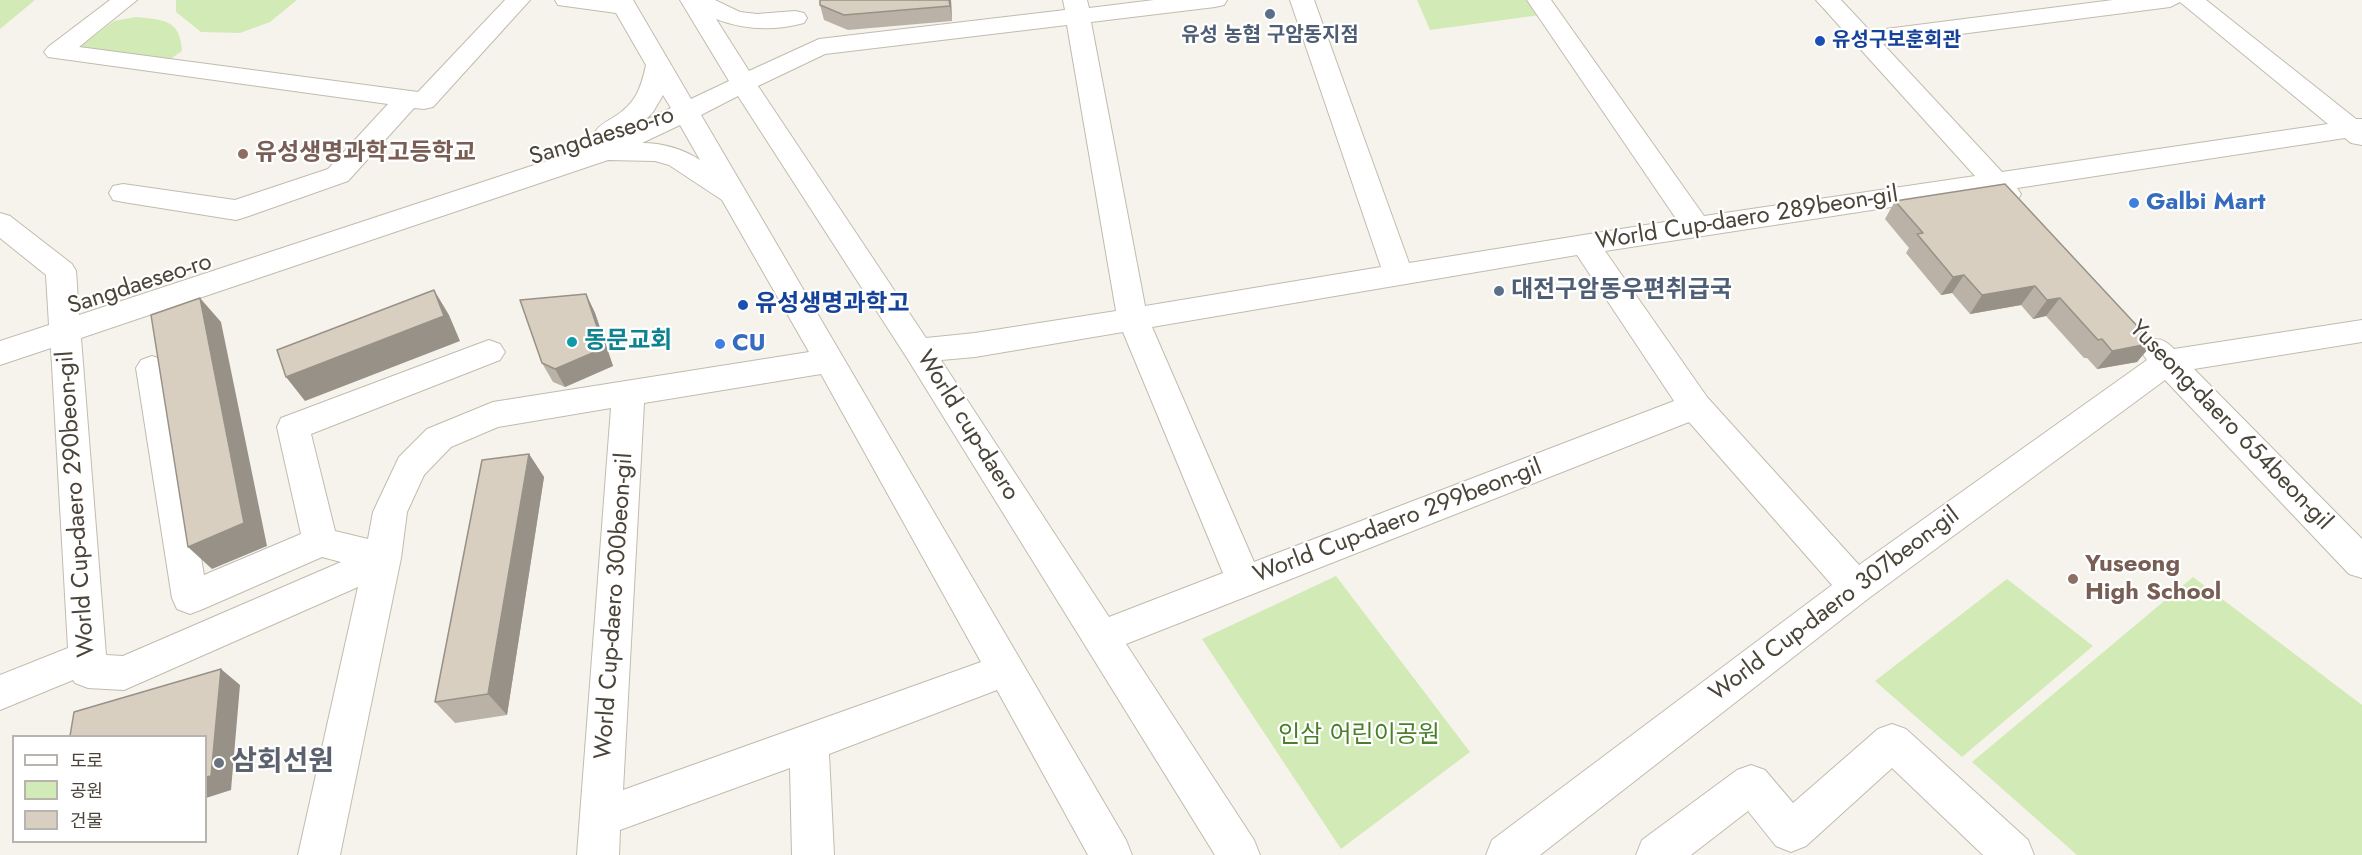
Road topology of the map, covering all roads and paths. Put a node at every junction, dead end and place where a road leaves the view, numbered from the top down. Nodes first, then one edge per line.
1 (125, 0) edge
2 (518, 0) edge
3 (567, 0) edge
4 (692, 0) edge
5 (698, 0) edge
6 (1215, 0) edge
7 (1302, 0) edge
8 (1539, 0) edge
9 (1828, 0) edge
10 (2170, 0) edge
11 (2191, 0) edge
12 (623, 4) edge
13 (1076, 8) edge
14 (796, 9) edge
15 (1863, 39) junction
16 (819, 47) junction
17 (658, 65) junction
18 (743, 83) junction
19 (407, 99) junction
20 (685, 111) junction
21 (2358, 131) edge
22 (601, 144) junction
23 (1995, 182) junction
24 (123, 193) dead end
25 (734, 194) junction
26 (2028, 216) edge
27 (1696, 227) junction
28 (6, 234) edge
29 (1585, 244) junction
30 (1398, 274) junction
31 (1132, 317) junction
32 (64, 321) junction
33 (2134, 327) edge
34 (0, 331) edge
35 (2362, 331) edge
36 (918, 350) junction
37 (489, 352) dead end
38 (0, 353) edge
39 (830, 361) junction
40 (2167, 362) junction
41 (152, 368) edge
42 (628, 395) junction
43 (1695, 406) junction
44 (320, 542) junction
45 (383, 558) junction
46 (2362, 563) edge
47 (1245, 582) junction
48 (1856, 587) junction
49 (1101, 637) junction
50 (87, 657) junction
51 (1005, 670) junction
52 (0, 693) edge
53 (809, 744) junction
54 (601, 817) junction
55 (319, 855) edge
56 (598, 855) edge
57 (813, 855) edge
58 (1111, 855) edge
59 (1239, 855) edge
60 (1507, 855) edge
61 (1657, 855) edge
62 (2013, 855) edge

1 - 19 street
2 - 19 street
3 - 12 street
4 - 18 street, World cup-daero
5 - 14 street
6 - 13 street, Sangdaeseo-ro
7 - 30 street
8 - 27 street
9 - 15 street
10 - 15 street
11 - 21 street
12 - 17 street
13 - 16 street, Sangdaeseo-ro
13 - 31 street
14 - 16 street
15 - 23 street
16 - 18 street, Sangdaeseo-ro
17 - 20 street
17 - 22 street
18 - 20 street, Sangdaeseo-ro
18 - 36 street, World cup-daero
19 - 24 street
20 - 22 street, Sangdaeseo-ro
20 - 25 street
21 - 23 street, World Cup-daero 289beon-gil
22 - 25 street
22 - 32 street, Sangdaeseo-ro
23 - 26 street
23 - 27 street, World Cup-daero 289beon-gil
25 - 39 street
27 - 29 street, World Cup-daero 289beon-gil
28 - 32 street, World Cup-daero 290beon-gil
29 - 30 street, World Cup-daero 289beon-gil
29 - 43 street
30 - 31 street, World Cup-daero 289beon-gil
31 - 36 street, World Cup-daero 289beon-gil
31 - 47 street
32 - 34 street, Sangdaeseo-ro
32 - 38 street, Sangdaeseo-ro
32 - 50 street, World Cup-daero 290beon-gil
33 - 40 street, Yuseong-daero 654beon-gil
35 - 40 street
36 - 49 street, World cup-daero
37 - 44 street
39 - 42 street
39 - 51 street
40 - 46 street, Yuseong-daero 654beon-gil
40 - 48 street, World Cup-daero 307beon-gil
41 - 44 street
42 - 45 street
42 - 54 street, World Cup-daero 300beon-gil
43 - 47 street, World Cup-daero 299beon-gil
43 - 48 street
44 - 45 street
45 - 50 street, World Cup-daero 290beon-gil
45 - 55 street
47 - 49 street, World Cup-daero 299beon-gil
48 - 60 street, World Cup-daero 307beon-gil
49 - 59 street, World cup-daero
50 - 52 street
51 - 53 street
51 - 58 street
53 - 54 street
53 - 57 street
54 - 56 street, World Cup-daero 300beon-gil
61 - 62 street

